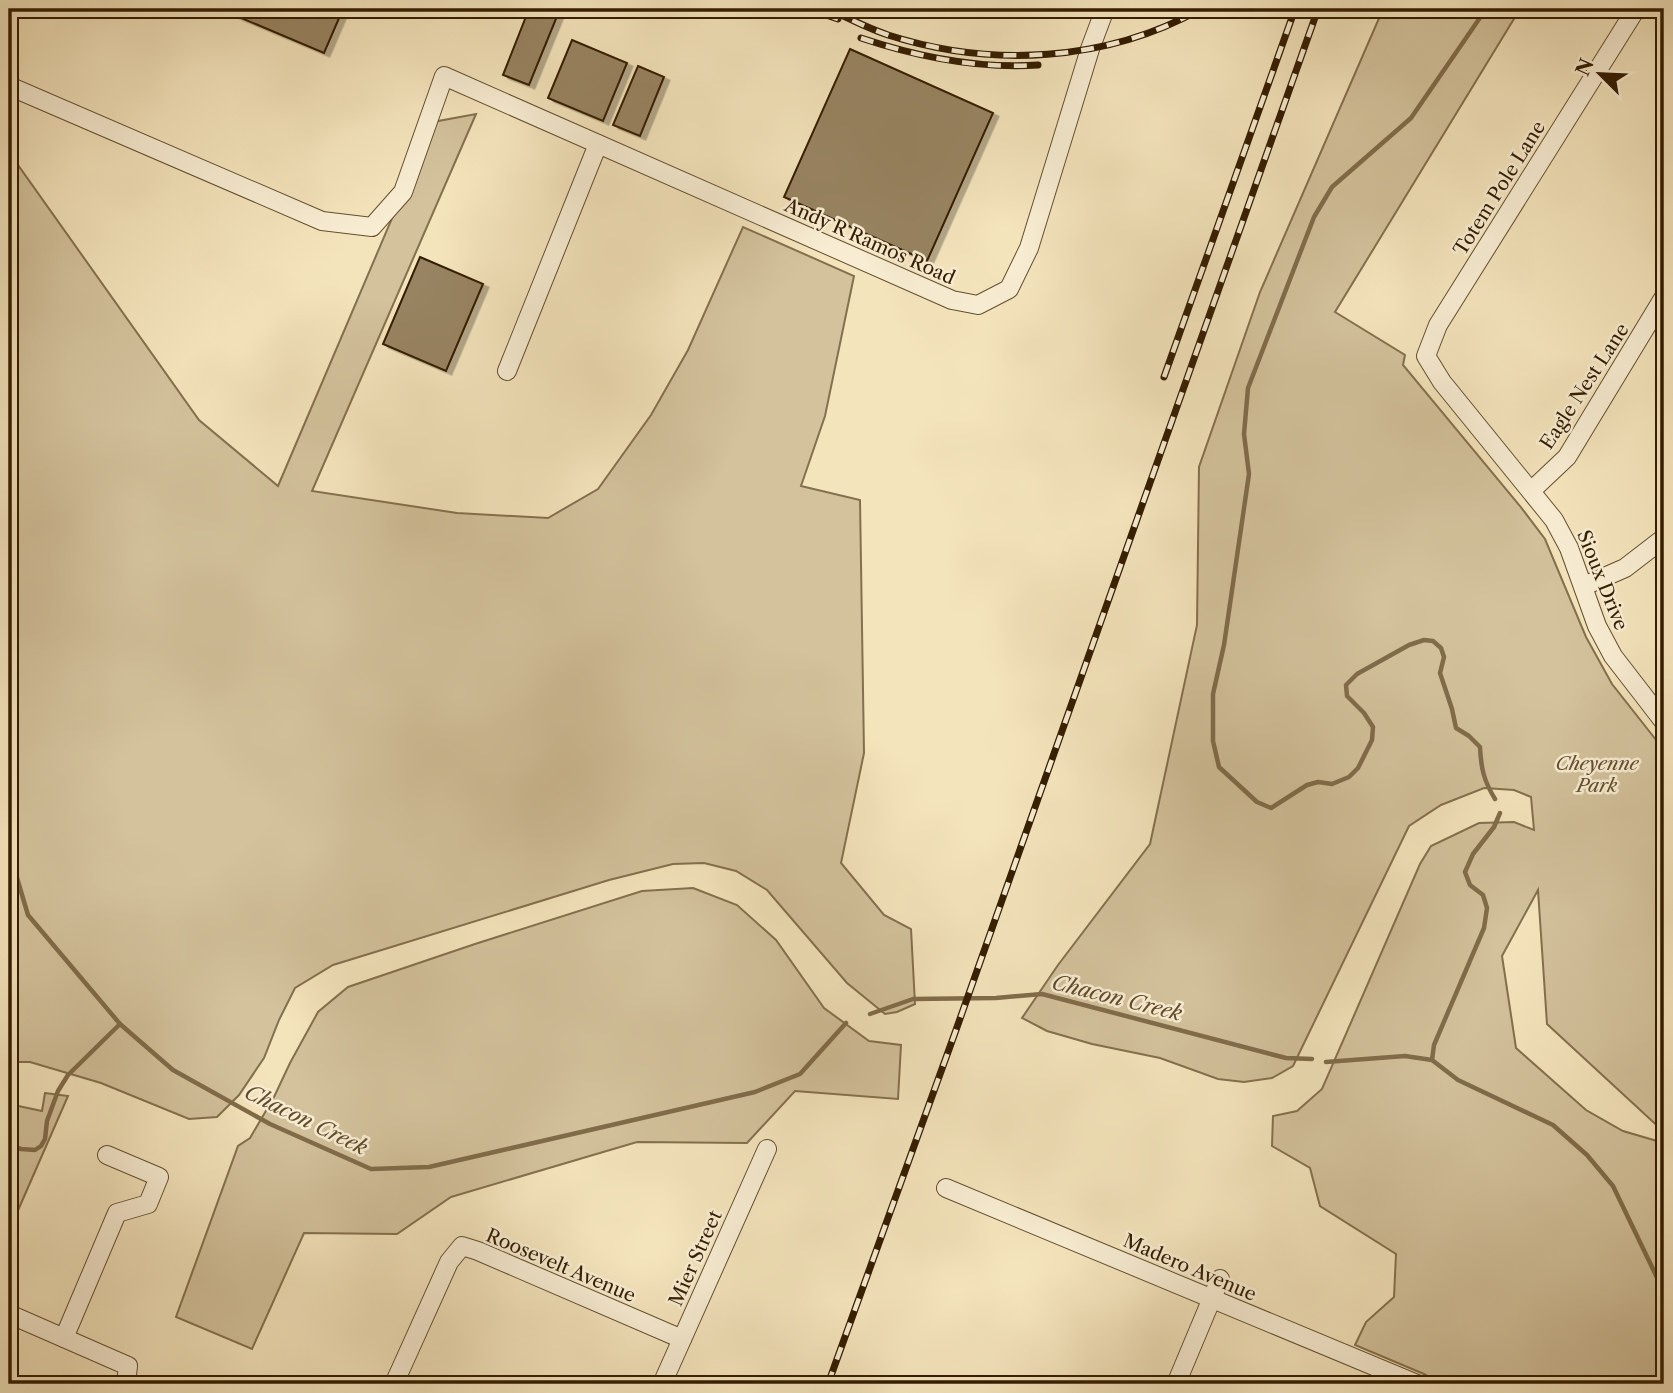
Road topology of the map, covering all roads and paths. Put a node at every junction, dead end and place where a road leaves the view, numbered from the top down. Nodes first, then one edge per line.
1 (1105, 9) edge
2 (1636, 9) edge
3 (9, 86) edge
4 (598, 144) junction
5 (1664, 297) edge
6 (1426, 356) joint
7 (507, 371) dead end
8 (1531, 491) junction
9 (1664, 538) edge
10 (1584, 586) junction
11 (1664, 722) edge
12 (767, 1149) dead end
13 (107, 1155) dead end
14 (946, 1188) dead end
15 (1220, 1279) dead end
16 (1212, 1298) junction
17 (9, 1314) edge
18 (64, 1338) junction
19 (682, 1339) junction
20 (127, 1384) edge
21 (394, 1384) edge
22 (662, 1384) edge
23 (1176, 1384) edge
24 (1417, 1384) edge

1 - 4 street, Andy R Ramos Road
2 - 6 street, Totem Pole Lane
3 - 4 street, Andy R Ramos Road
4 - 7 street
5 - 8 street, Eagle Nest Lane
6 - 8 street, Sioux Drive
8 - 10 street, Sioux Drive
9 - 10 street
10 - 11 street, Sioux Drive
12 - 19 street, Mier Street
13 - 18 street
14 - 16 street, Madero Avenue
15 - 16 street
16 - 23 street
16 - 24 street, Madero Avenue
17 - 18 street
18 - 20 street
19 - 21 street, Roosevelt Avenue
19 - 22 street, Mier Street

